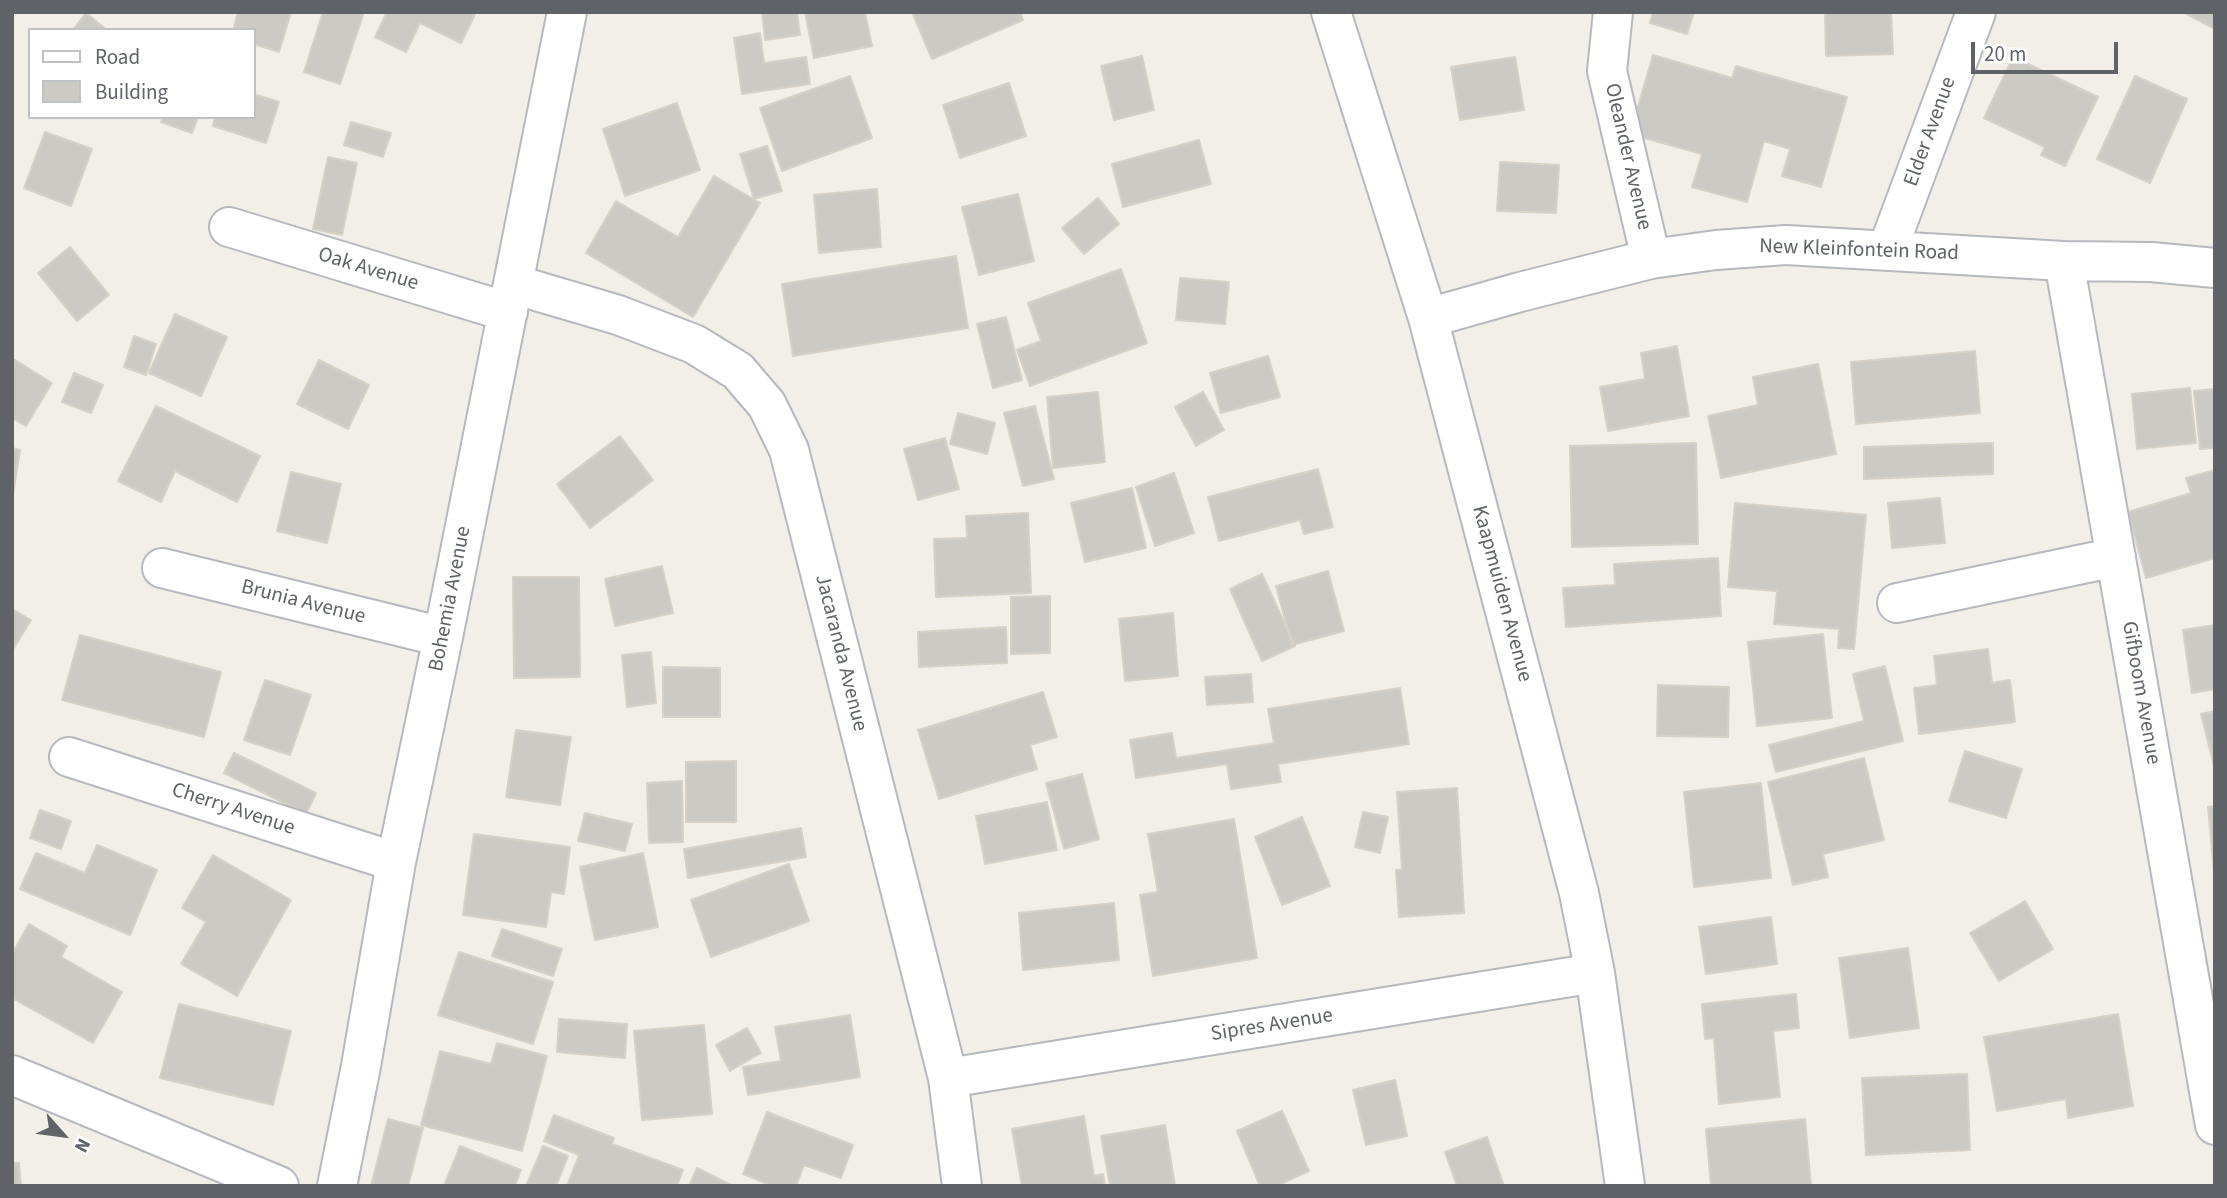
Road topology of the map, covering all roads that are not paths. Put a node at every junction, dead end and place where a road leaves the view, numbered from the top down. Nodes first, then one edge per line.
1 (567, 12) edge
2 (1331, 12) edge
3 (1614, 12) edge
4 (1976, 12) edge
5 (229, 227) dead end
6 (1887, 251) junction
7 (1651, 259) junction
8 (2064, 261) junction
9 (2215, 268) edge
10 (511, 298) junction
11 (1428, 318) junction
12 (2116, 557) junction
13 (162, 568) dead end
14 (1897, 603) dead end
15 (443, 637) junction
16 (69, 757) dead end
17 (396, 862) junction
18 (1595, 974) junction
19 (12, 1075) edge
20 (948, 1078) junction
21 (2215, 1125) edge
22 (279, 1186) edge
23 (337, 1186) edge
24 (962, 1186) edge
25 (1625, 1186) edge

1 - 10 street, Bohemia Avenue
2 - 11 street, Kaapmuiden Avenue
3 - 7 street, Oleander Avenue
4 - 6 street, Elder Avenue
5 - 10 street, Oak Avenue
6 - 7 street, New Kleinfontein Road
6 - 8 street, New Kleinfontein Road
7 - 11 street, New Kleinfontein Road
8 - 9 street, New Kleinfontein Road
8 - 12 street, Gifboom Avenue
10 - 15 street, Bohemia Avenue
10 - 20 street, Jacaranda Avenue
11 - 18 street, Kaapmuiden Avenue
12 - 14 street
12 - 21 street, Gifboom Avenue
13 - 15 street, Brunia Avenue
15 - 17 street, Bohemia Avenue
16 - 17 street, Cherry Avenue
17 - 23 street, Bohemia Avenue
18 - 20 street, Sipres Avenue
18 - 25 street, Kaapmuiden Avenue
19 - 22 street
20 - 24 street, Jacaranda Avenue

